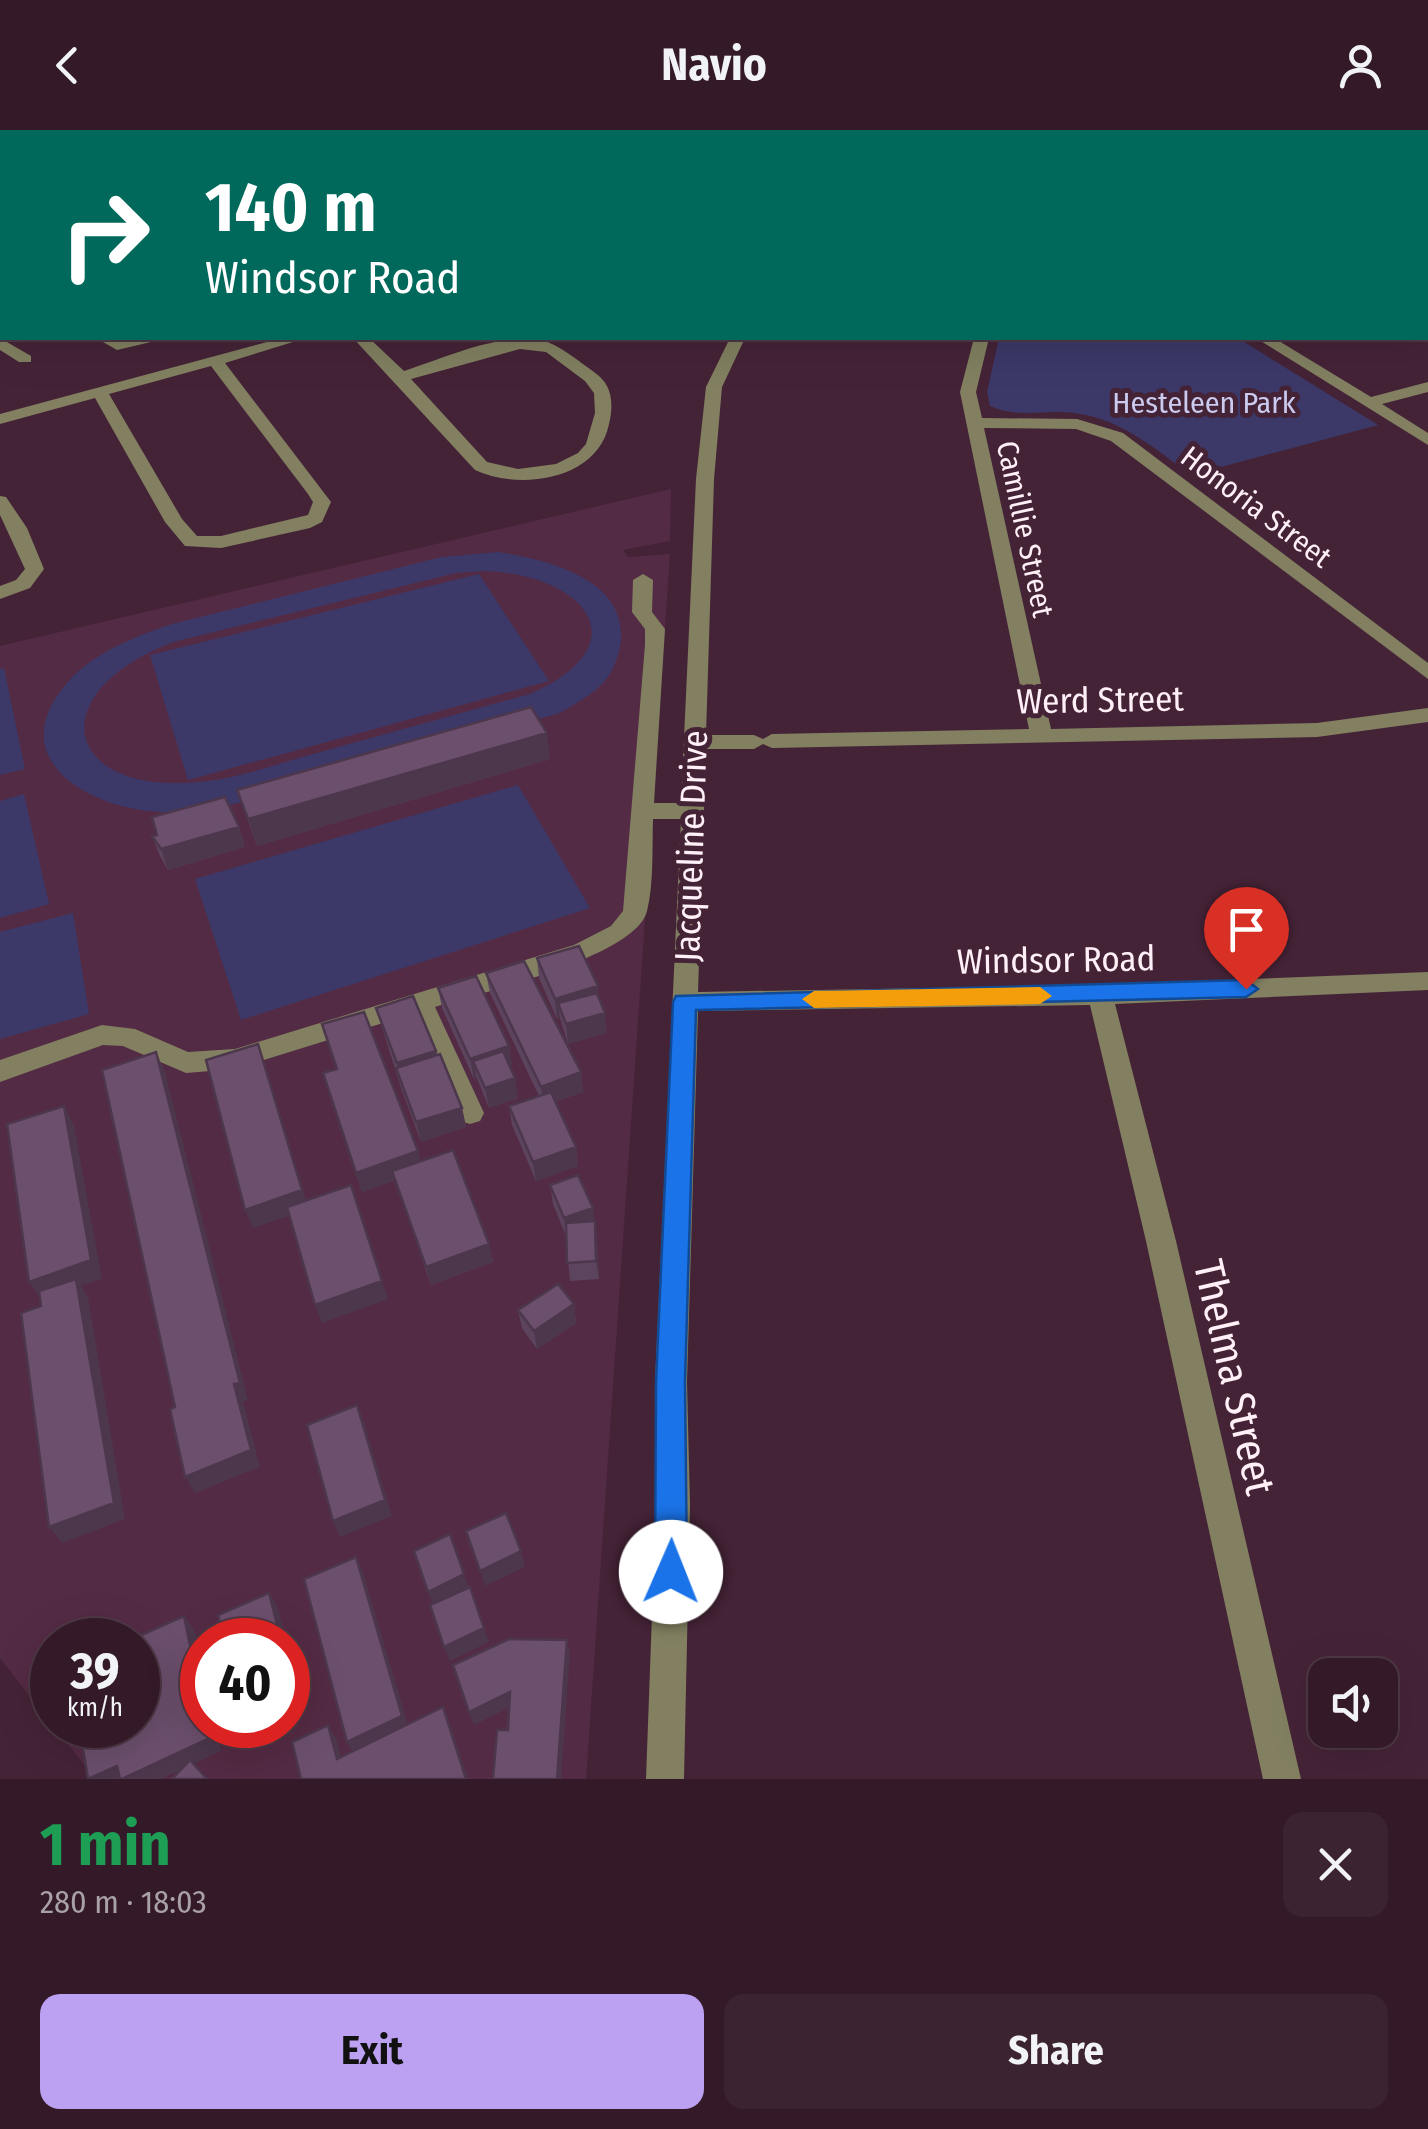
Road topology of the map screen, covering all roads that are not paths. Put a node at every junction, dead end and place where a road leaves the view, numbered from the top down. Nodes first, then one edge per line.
1 (107, 340) edge
2 (147, 340) edge
3 (363, 340) edge
4 (736, 340) edge
5 (981, 340) edge
6 (1267, 340) edge
7 (272, 341) edge
8 (0, 343) edge
9 (25, 360) dead end
10 (215, 360) junction
11 (401, 377) junction
12 (1428, 386) edge
13 (99, 391) junction
14 (1368, 403) junction
15 (0, 419) edge
16 (975, 423) junction
17 (1428, 440) edge
18 (0, 501) edge
19 (644, 580) dead end
20 (0, 593) edge
21 (1428, 673) edge
22 (1428, 715) edge
23 (1040, 733) junction
24 (694, 742) junction
25 (642, 811) junction
26 (691, 811) junction
27 (1428, 981) edge
28 (1100, 995) junction
29 (685, 1002) junction
30 (420, 1003) junction
31 (0, 1071) edge
32 (470, 1113) dead end
33 (665, 1779) edge
34 (1282, 1779) edge

1 - 2 street
3 - 11 street
4 - 24 street, Jacqueline Drive
5 - 16 street, Camillie Street
6 - 14 street
7 - 10 street
8 - 9 street
10 - 13 street
10 - 13 street
11 - 11 street
12 - 14 street
13 - 15 street
14 - 17 street
16 - 21 street, Honoria Street
16 - 23 street, Camillie Street
18 - 20 street
19 - 25 street
22 - 23 street, Werd Street
23 - 24 street, Werd Street
24 - 26 street, Jacqueline Drive
25 - 26 street
25 - 30 street
26 - 29 street, Jacqueline Drive
27 - 28 street, Windsor Road
28 - 29 street, Windsor Road
28 - 34 street, Thelma Street
29 - 33 street, Jacqueline Drive
30 - 31 street
30 - 32 street

